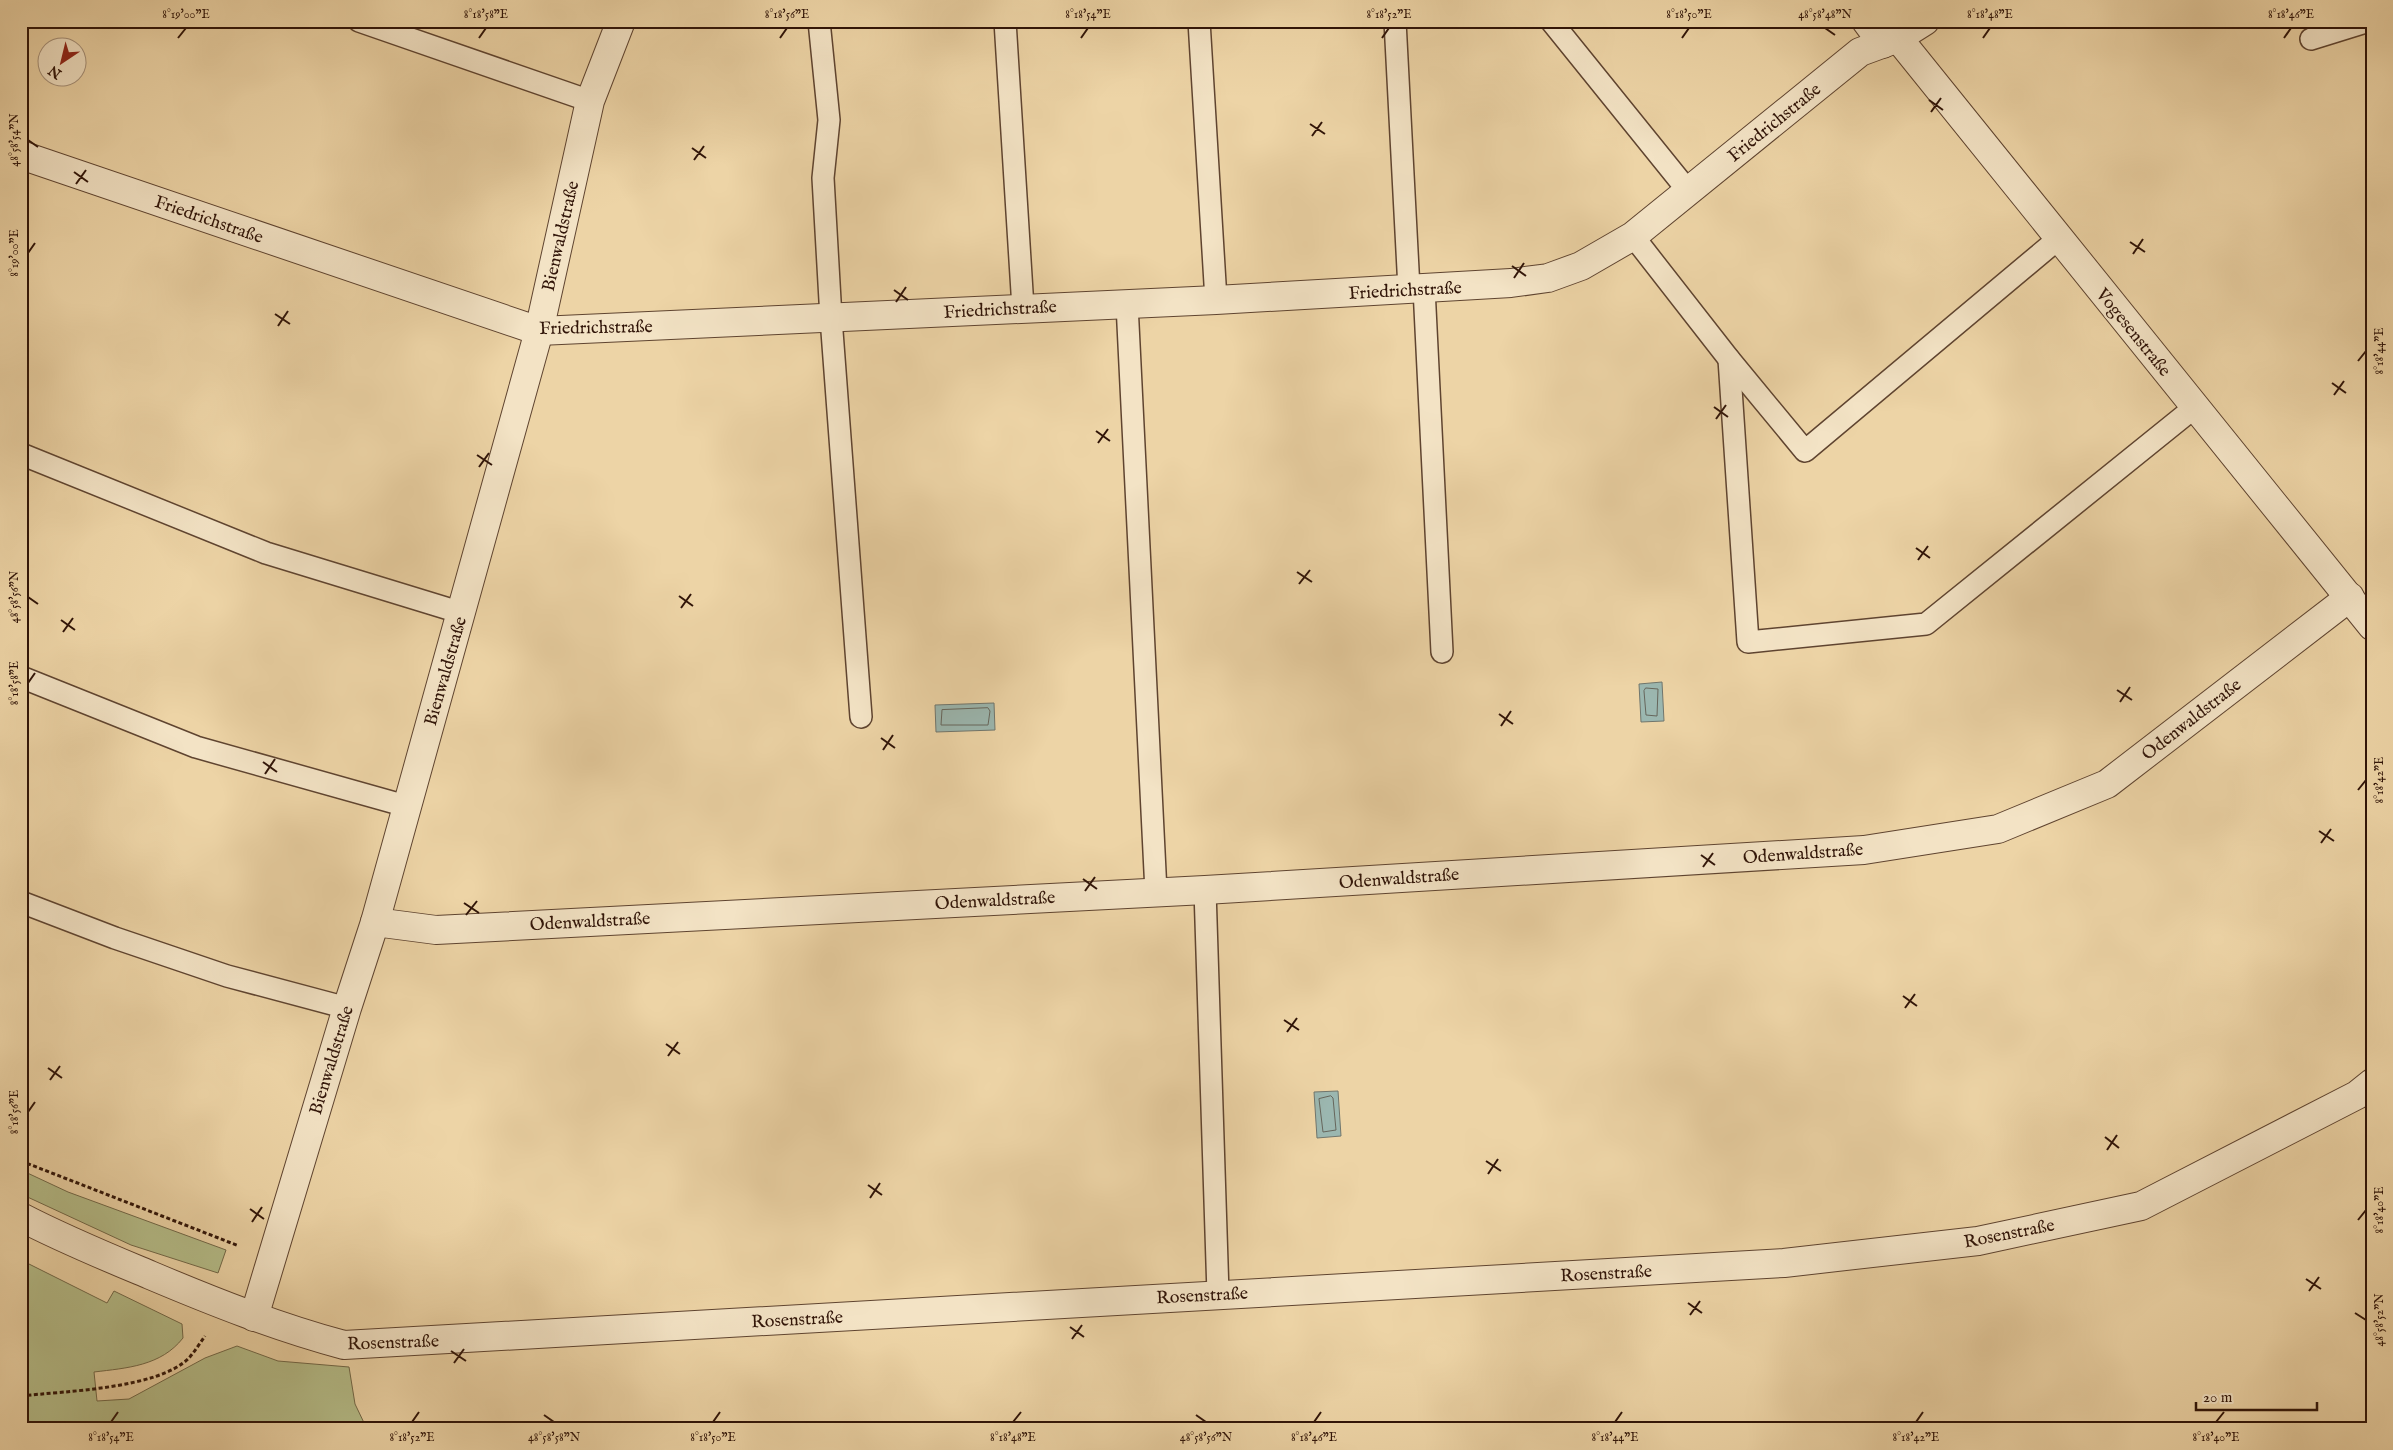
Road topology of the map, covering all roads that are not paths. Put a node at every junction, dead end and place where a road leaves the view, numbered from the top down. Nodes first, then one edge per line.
1 (359, 21) edge
2 (621, 21) edge
3 (820, 21) edge
4 (1005, 21) edge
5 (1199, 21) edge
6 (1394, 21) edge
7 (1551, 21) edge
8 (1866, 21) edge
9 (1926, 21) edge
10 (2369, 21) edge
11 (2310, 39) dead end
12 (1891, 41) junction
13 (590, 101) junction
14 (21, 155) edge
15 (1689, 192) junction
16 (1633, 236) junction
17 (2058, 239) junction
18 (1417, 289) junction
19 (1216, 300) junction
20 (1127, 304) junction
21 (1023, 308) junction
22 (830, 318) junction
23 (539, 331) junction
24 (1729, 358) junction
25 (2196, 407) junction
26 (21, 454) edge
27 (2350, 597) junction
28 (462, 613) junction
29 (2372, 626) edge
30 (1442, 652) dead end
31 (21, 677) edge
32 (861, 717) dead end
33 (406, 806) junction
34 (1205, 890) junction
35 (1156, 892) junction
36 (21, 902) edge
37 (375, 922) junction
38 (347, 1008) junction
39 (2372, 1083) edge
40 (21, 1217) edge
41 (1218, 1294) junction
42 (254, 1317) junction

1 - 13 lane
2 - 13 street, Bienwaldstraße
3 - 22 lane
4 - 21 lane
5 - 19 lane
6 - 18 lane
7 - 15 lane
8 - 12 street, Vogesenstraße
9 - 12 street, Friedrichstraße
10 - 11 lane
12 - 15 street, Friedrichstraße
12 - 17 street, Vogesenstraße
13 - 23 street, Bienwaldstraße
14 - 23 street, Friedrichstraße
15 - 16 street, Friedrichstraße
16 - 18 street, Friedrichstraße
16 - 24 lane
17 - 24 lane
17 - 25 street, Vogesenstraße
18 - 19 street, Friedrichstraße
18 - 30 lane
19 - 20 street, Friedrichstraße
20 - 21 street, Friedrichstraße
20 - 35 lane
21 - 22 street, Friedrichstraße
22 - 23 street, Friedrichstraße
22 - 32 lane
23 - 28 street, Bienwaldstraße
24 - 25 lane
25 - 27 street, Vogesenstraße
26 - 28 lane
27 - 29 street, Vogesenstraße
27 - 34 street, Odenwaldstraße
28 - 33 street, Bienwaldstraße
31 - 33 lane
33 - 37 street, Bienwaldstraße
34 - 35 street, Odenwaldstraße
34 - 41 lane
35 - 37 street, Odenwaldstraße
36 - 38 lane
37 - 38 street, Bienwaldstraße
38 - 42 street, Bienwaldstraße
39 - 41 street, Rosenstraße
40 - 42 street, Rosenstraße
41 - 42 street, Rosenstraße

